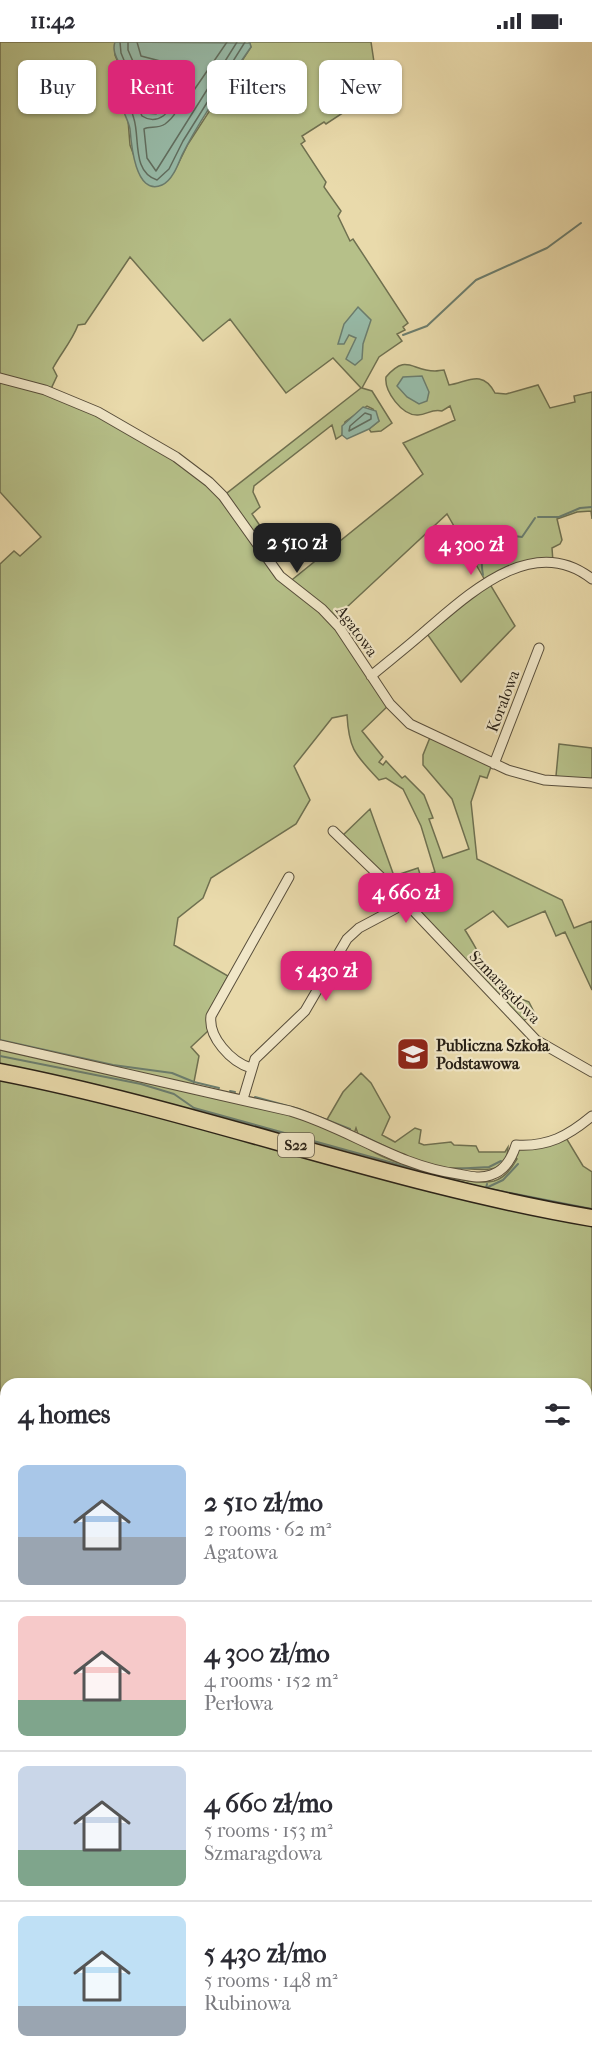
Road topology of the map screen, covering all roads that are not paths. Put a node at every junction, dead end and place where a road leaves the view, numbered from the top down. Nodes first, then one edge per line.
1 (0, 378) edge
2 (592, 579) edge
3 (539, 648) dead end
4 (371, 676) junction
5 (494, 765) junction
6 (592, 783) edge
7 (333, 831) dead end
8 (289, 877) dead end
9 (406, 903) junction
10 (0, 1045) edge
11 (251, 1068) junction
12 (0, 1072) edge
13 (592, 1072) edge
14 (243, 1099) junction
15 (592, 1116) edge
16 (592, 1218) edge

1 - 4 street, Agatowa
2 - 4 street
3 - 5 street, Koralowa
4 - 5 street, Agatowa
5 - 6 street, Agatowa
7 - 9 street, Szmaragdowa
8 - 11 street
9 - 11 street
9 - 13 street, Szmaragdowa
10 - 14 street
11 - 14 street
12 - 16 highway, S22
14 - 15 street

